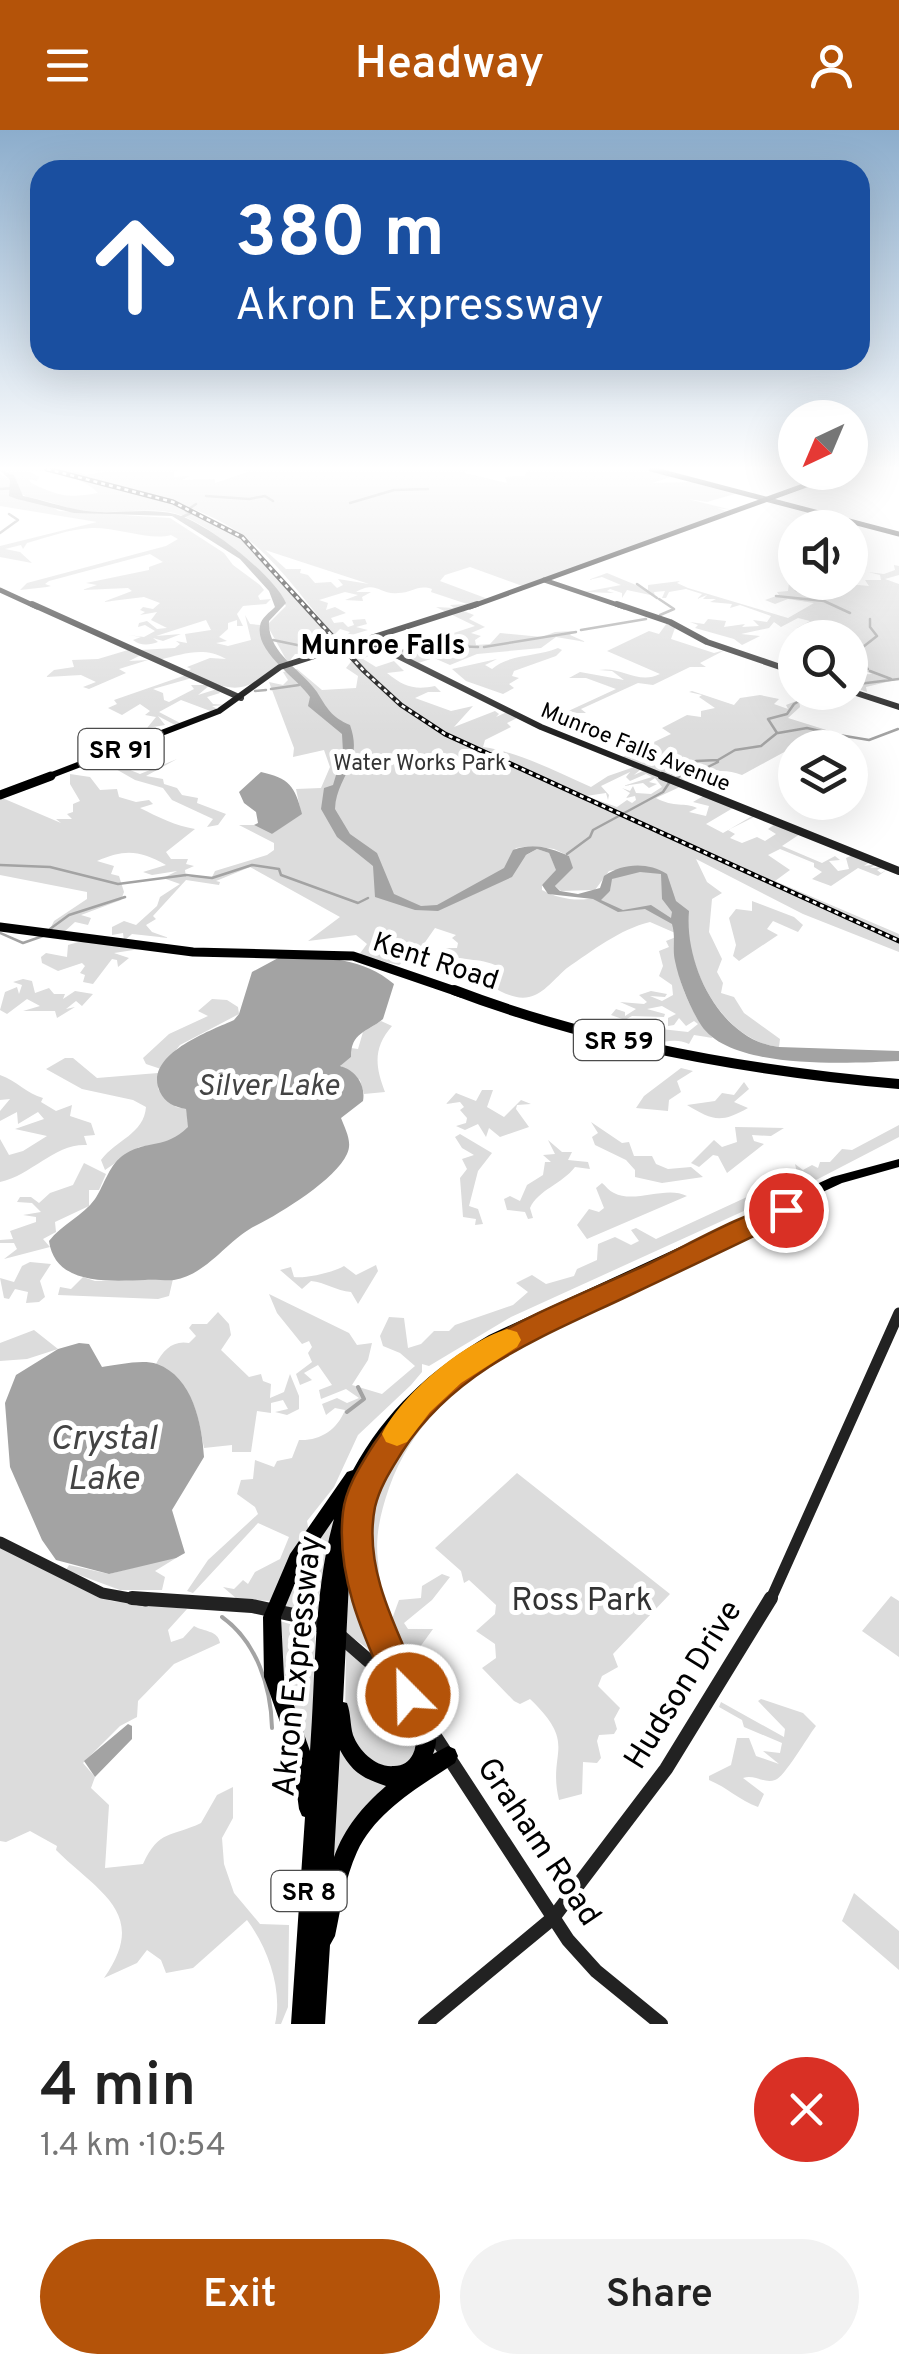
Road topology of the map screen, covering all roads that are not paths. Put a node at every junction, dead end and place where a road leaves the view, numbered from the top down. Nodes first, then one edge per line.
1 (607, 557) edge
2 (544, 580) junction
3 (0, 590) edge
4 (366, 640) junction
5 (778, 666) edge
6 (868, 697) edge
7 (240, 698) junction
8 (899, 707) edge
9 (0, 795) edge
10 (899, 871) edge
11 (0, 927) edge
12 (899, 1084) edge
13 (899, 1154) edge
14 (899, 1164) edge
15 (806, 1194) junction
16 (899, 1313) edge
17 (368, 1468) junction
18 (0, 1542) edge
19 (274, 1610) junction
20 (337, 1636) junction
21 (408, 1695) junction
22 (425, 1722) junction
23 (448, 1756) junction
24 (313, 1823) junction
25 (553, 1918) junction
26 (316, 1982) junction
27 (302, 2024) edge
28 (314, 2024) edge
29 (426, 2024) edge
30 (661, 2024) edge

1 - 2 main road, SR 91
2 - 4 main road, SR 91
2 - 5 street
3 - 7 street
4 - 7 main road, SR 91
4 - 10 street, Munroe Falls Avenue
6 - 8 street
7 - 9 main road, SR 91
11 - 12 main road, Kent Road / SR 59
13 - 15 highway
14 - 15 highway, Akron Expressway / SR 8
14 - 17 highway, Akron Expressway / SR 8
15 - 17 highway, Akron Expressway / SR 8
16 - 25 street, Hudson Drive
17 - 19 highway
17 - 20 highway, Akron Expressway / SR 8
17 - 21 highway
17 - 24 highway, Akron Expressway / SR 8
18 - 19 street, Graham Road
19 - 21 street, Graham Road
19 - 24 highway
20 - 22 highway
20 - 26 highway, Akron Expressway / SR 8
21 - 22 street, Graham Road
22 - 23 street, Graham Road
23 - 25 street, Graham Road
23 - 26 highway
24 - 27 highway, Akron Expressway / SR 8
25 - 29 street, Hudson Drive
25 - 30 street, Graham Road
26 - 28 highway, Akron Expressway / SR 8

